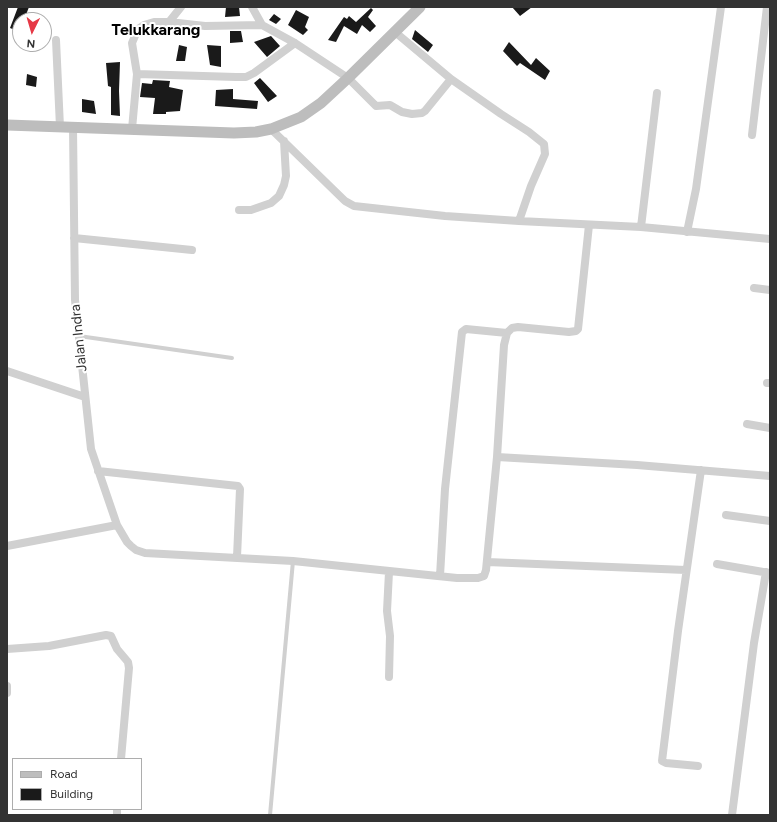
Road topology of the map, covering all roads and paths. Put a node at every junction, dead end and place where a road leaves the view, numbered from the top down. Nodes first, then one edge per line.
1 (181, 7) edge
2 (252, 7) edge
3 (420, 7) edge
4 (721, 7) edge
5 (767, 7) edge
6 (169, 22) junction
7 (262, 25) junction
8 (395, 32) junction
9 (56, 40) dead end
10 (295, 43) junction
11 (137, 74) junction
12 (348, 78) junction
13 (451, 79) junction
14 (658, 93) dead end
15 (7, 125) edge
16 (60, 127) junction
17 (73, 127) junction
18 (132, 129) junction
19 (272, 129) junction
20 (752, 135) dead end
21 (284, 141) junction
22 (239, 210) dead end
23 (519, 221) junction
24 (590, 225) junction
25 (641, 227) junction
26 (687, 232) junction
27 (74, 238) junction
28 (770, 239) edge
29 (192, 250) dead end
30 (754, 288) dead end
31 (770, 290) edge
32 (507, 333) junction
33 (79, 336) junction
34 (232, 358) dead end
35 (7, 371) edge
36 (7, 377) edge
37 (85, 397) junction
38 (747, 424) dead end
39 (770, 428) edge
40 (497, 457) junction
41 (701, 470) junction
42 (98, 471) junction
43 (770, 476) edge
44 (726, 515) dead end
45 (770, 521) edge
46 (117, 525) junction
47 (7, 546) edge
48 (236, 557) junction
49 (293, 562) junction
50 (487, 562) junction
51 (717, 564) dead end
52 (686, 570) junction
53 (389, 572) junction
54 (768, 572) edge
55 (440, 576) junction
56 (7, 649) edge
57 (389, 677) dead end
58 (7, 686) edge
59 (7, 693) edge
60 (121, 758) edge
61 (698, 766) dead end
62 (270, 815) edge
63 (732, 815) edge

1 - 6 street
2 - 7 street
3 - 8 main road
4 - 26 street
5 - 20 street
6 - 7 street
6 - 11 street
7 - 10 street
8 - 12 main road
8 - 13 street
9 - 16 street
10 - 11 street
10 - 12 street
11 - 18 street
12 - 13 street
12 - 19 main road
13 - 23 street
14 - 25 street
15 - 16 main road
16 - 17 main road
17 - 18 main road
17 - 27 street, Jalan Indra
18 - 19 main road
19 - 21 street
21 - 22 street
21 - 23 street
23 - 24 street
24 - 25 street
24 - 32 street
25 - 26 street
26 - 28 street
27 - 29 street
27 - 33 street, Jalan Indra
30 - 31 street
32 - 40 street
32 - 55 street
33 - 34 lane
33 - 37 street, Jalan Indra
35 - 36 street
35 - 37 street
37 - 42 street, Jalan Indra
38 - 39 street
40 - 41 street
40 - 50 street
41 - 43 street
41 - 52 street
42 - 46 street, Jalan Indra
42 - 48 street
44 - 45 street
46 - 47 street
46 - 48 street, Jalan Indra
48 - 49 street
49 - 53 street
49 - 62 lane
50 - 52 street
50 - 55 street
51 - 54 street
52 - 61 street
53 - 55 street
53 - 57 street
54 - 63 street
56 - 60 street
58 - 59 street

